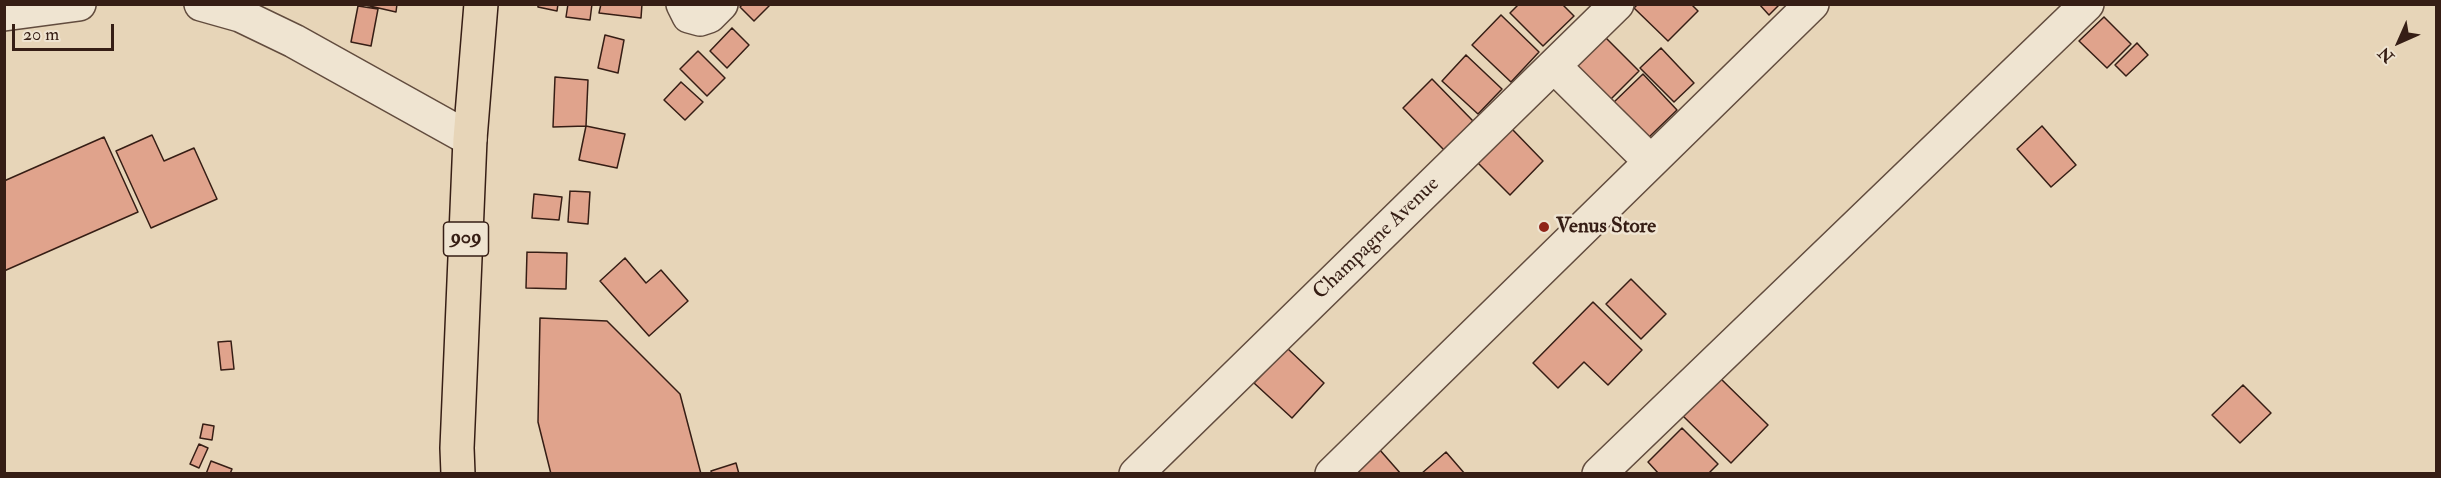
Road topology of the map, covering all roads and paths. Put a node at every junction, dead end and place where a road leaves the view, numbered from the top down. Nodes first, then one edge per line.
1 (79, 4) edge
2 (201, 4) edge
3 (481, 4) edge
4 (683, 4) edge
5 (721, 4) edge
6 (1617, 4) edge
7 (1812, 4) edge
8 (2087, 4) edge
9 (4, 14) edge
10 (1554, 66) junction
11 (470, 139) junction
12 (1650, 161) junction
13 (458, 474) edge
14 (1136, 474) edge
15 (1332, 474) edge
16 (1599, 474) edge

1 - 9 street
2 - 11 street
3 - 11 main road, 909
4 - 5 street
6 - 10 street, Champagne Avenue
7 - 12 street
8 - 16 street
10 - 12 street
10 - 14 street, Champagne Avenue
11 - 13 main road, 909
12 - 15 street

